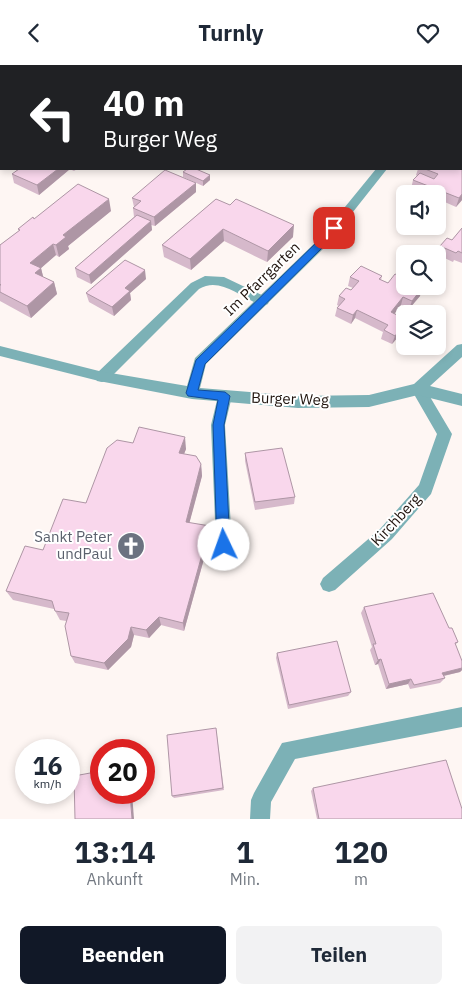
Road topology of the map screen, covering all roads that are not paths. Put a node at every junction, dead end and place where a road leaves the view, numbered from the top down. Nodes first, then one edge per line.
1 (381, 170) edge
2 (263, 301) junction
3 (462, 349) edge
4 (0, 351) edge
5 (102, 377) junction
6 (418, 389) junction
7 (192, 393) junction
8 (225, 396) junction
9 (462, 400) edge
10 (224, 545) dead end
11 (329, 584) dead end
12 (462, 717) edge
13 (260, 819) edge

1 - 2 street, Im Pfarrgarten
2 - 5 street
2 - 7 street, Im Pfarrgarten
3 - 6 street
4 - 5 street, Burger Weg
5 - 7 street, Burger Weg
6 - 8 street, Burger Weg
6 - 9 street, Burger Weg
6 - 11 street, Kirchberg
7 - 8 street, Burger Weg
8 - 10 street
12 - 13 street

